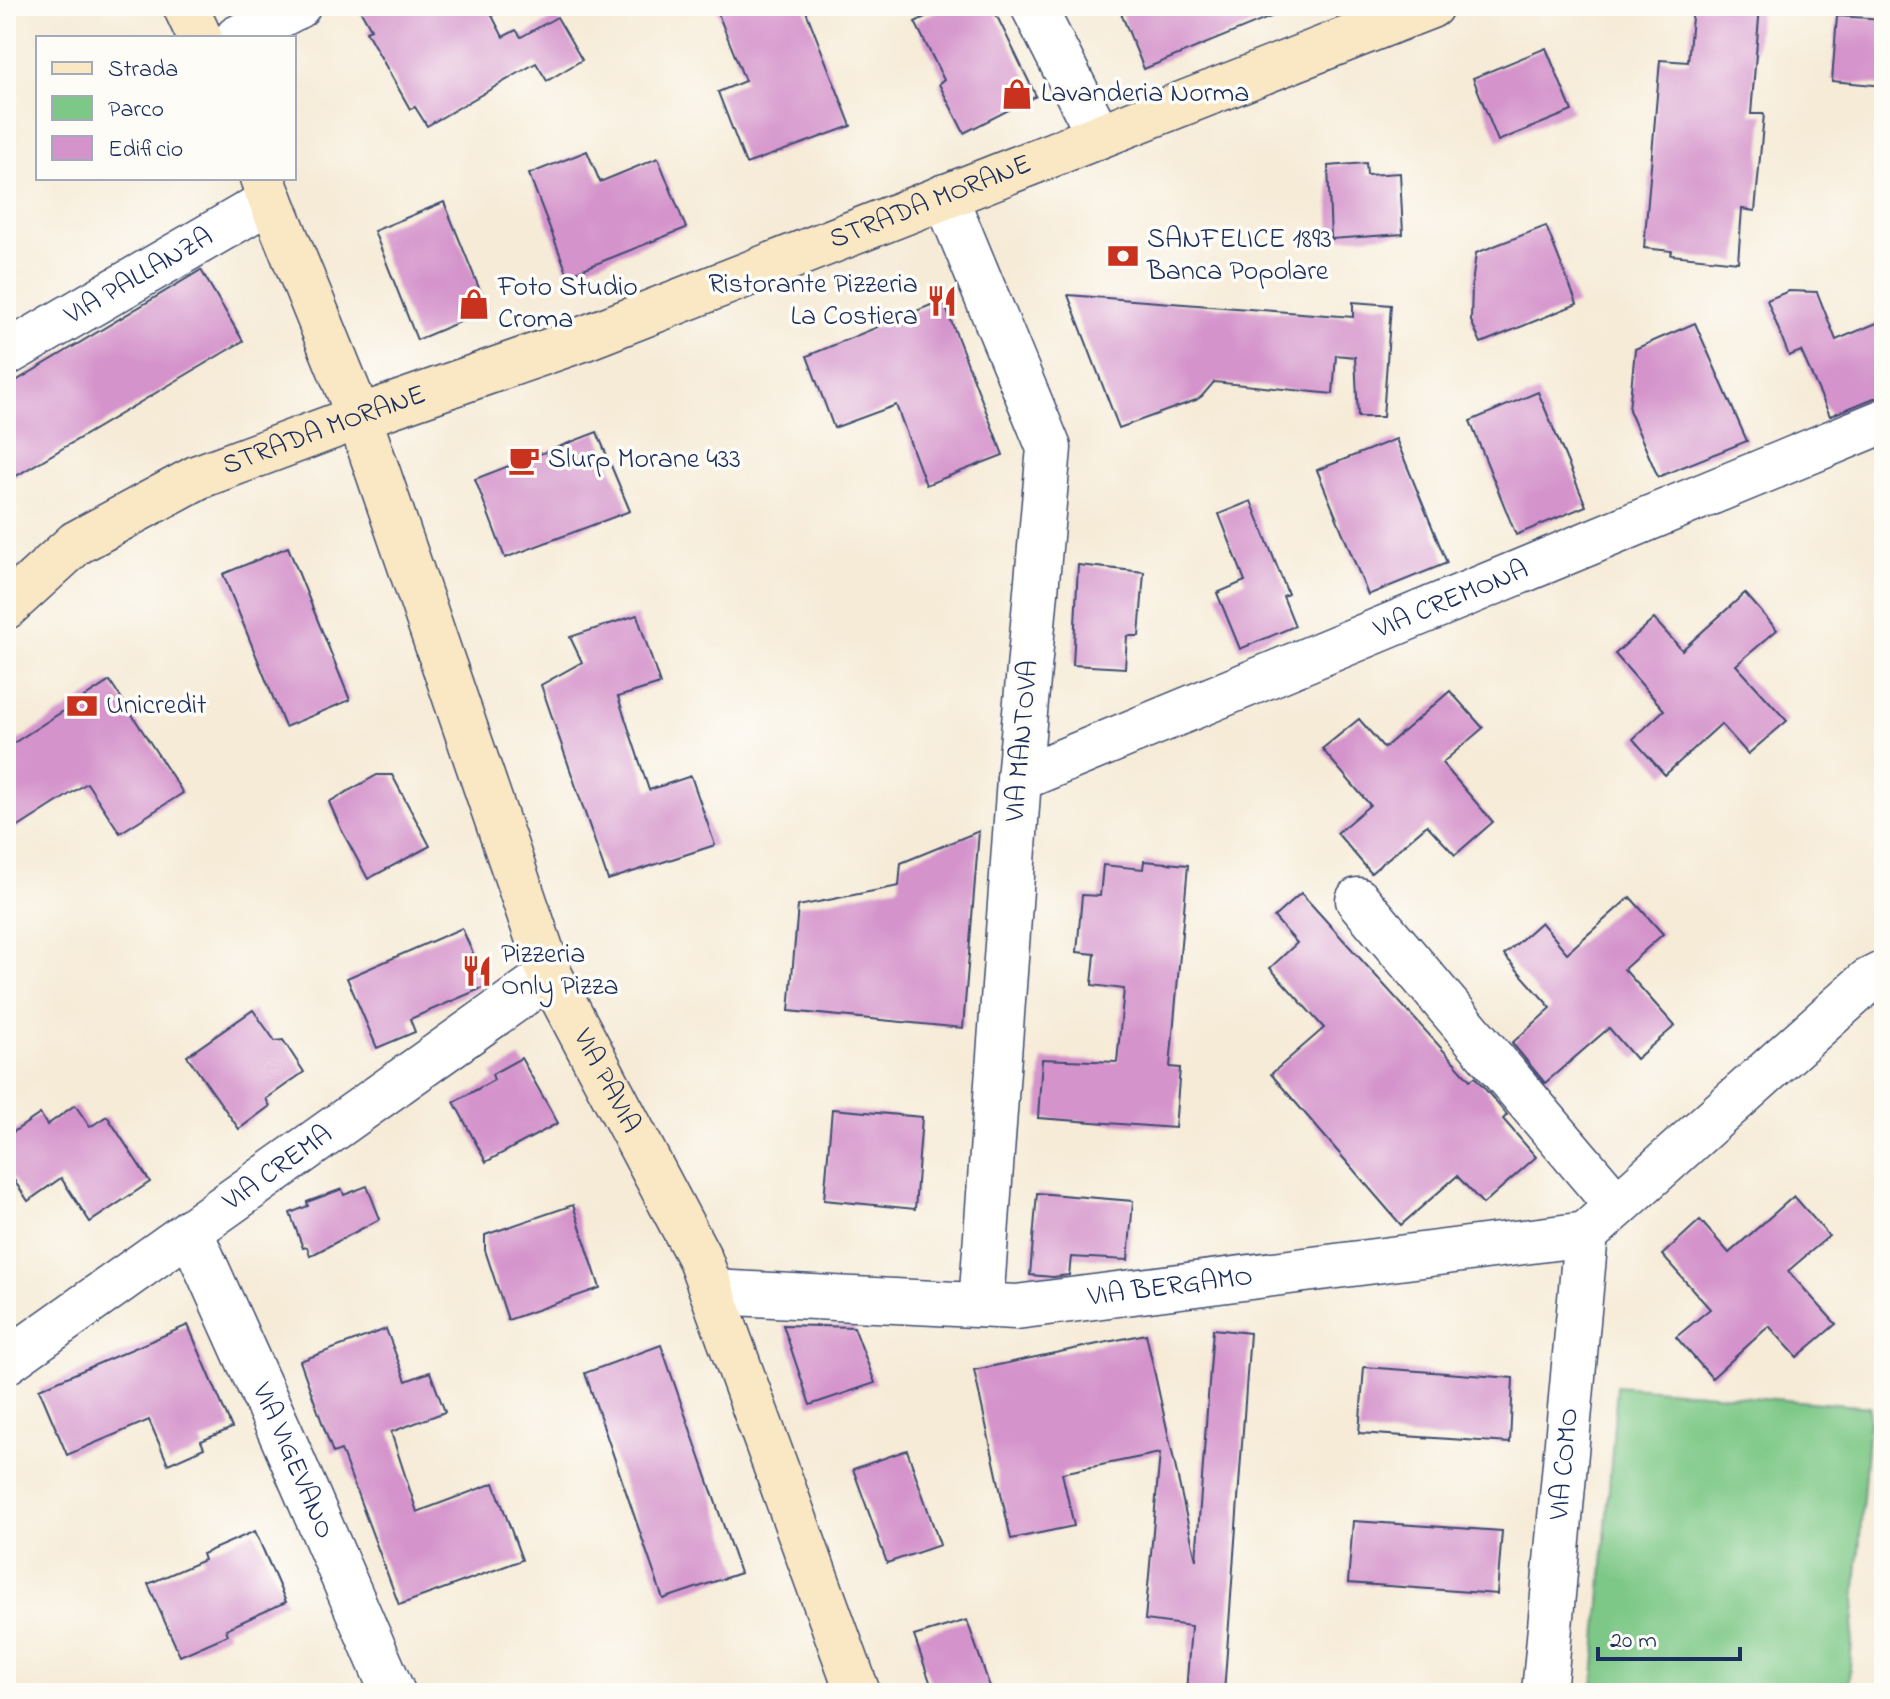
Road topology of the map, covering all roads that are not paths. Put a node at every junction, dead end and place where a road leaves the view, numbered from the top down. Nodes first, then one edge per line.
1 (185, 6) edge
2 (298, 6) edge
3 (1033, 6) edge
4 (1431, 6) edge
5 (199, 36) edge
6 (241, 36) edge
7 (1099, 136) junction
8 (266, 189) edge
9 (945, 196) junction
10 (6, 354) edge
11 (359, 417) junction
12 (1884, 421) edge
13 (6, 607) edge
14 (1019, 779) junction
15 (1358, 900) dead end
16 (1884, 973) edge
17 (550, 975) junction
18 (1602, 1220) junction
19 (190, 1231) junction
20 (712, 1292) junction
21 (981, 1305) junction
22 (6, 1362) edge
23 (393, 1693) edge
24 (858, 1693) edge
25 (1544, 1693) edge

1 - 5 street
2 - 6 street
3 - 7 street
4 - 7 street, STRADA MORANE
7 - 9 street, STRADA MORANE
8 - 10 street, VIA PALLANZA
8 - 11 street, VIA PALLANZA
9 - 11 street, STRADA MORANE
9 - 14 street, VIA MANTOVA
11 - 13 street, STRADA MORANE
11 - 17 street, VIA PAVIA
12 - 14 street, VIA CREMONA
14 - 21 street, VIA MANTOVA
15 - 18 street
16 - 18 street
17 - 19 street, VIA CREMA
17 - 20 street, VIA PAVIA
18 - 21 street, VIA BERGAMO
18 - 25 street, VIA COMO
19 - 22 street, VIA CREMA
19 - 23 street, VIA VIGEVANO
20 - 21 street, VIA BERGAMO
20 - 24 street, VIA PAVIA

